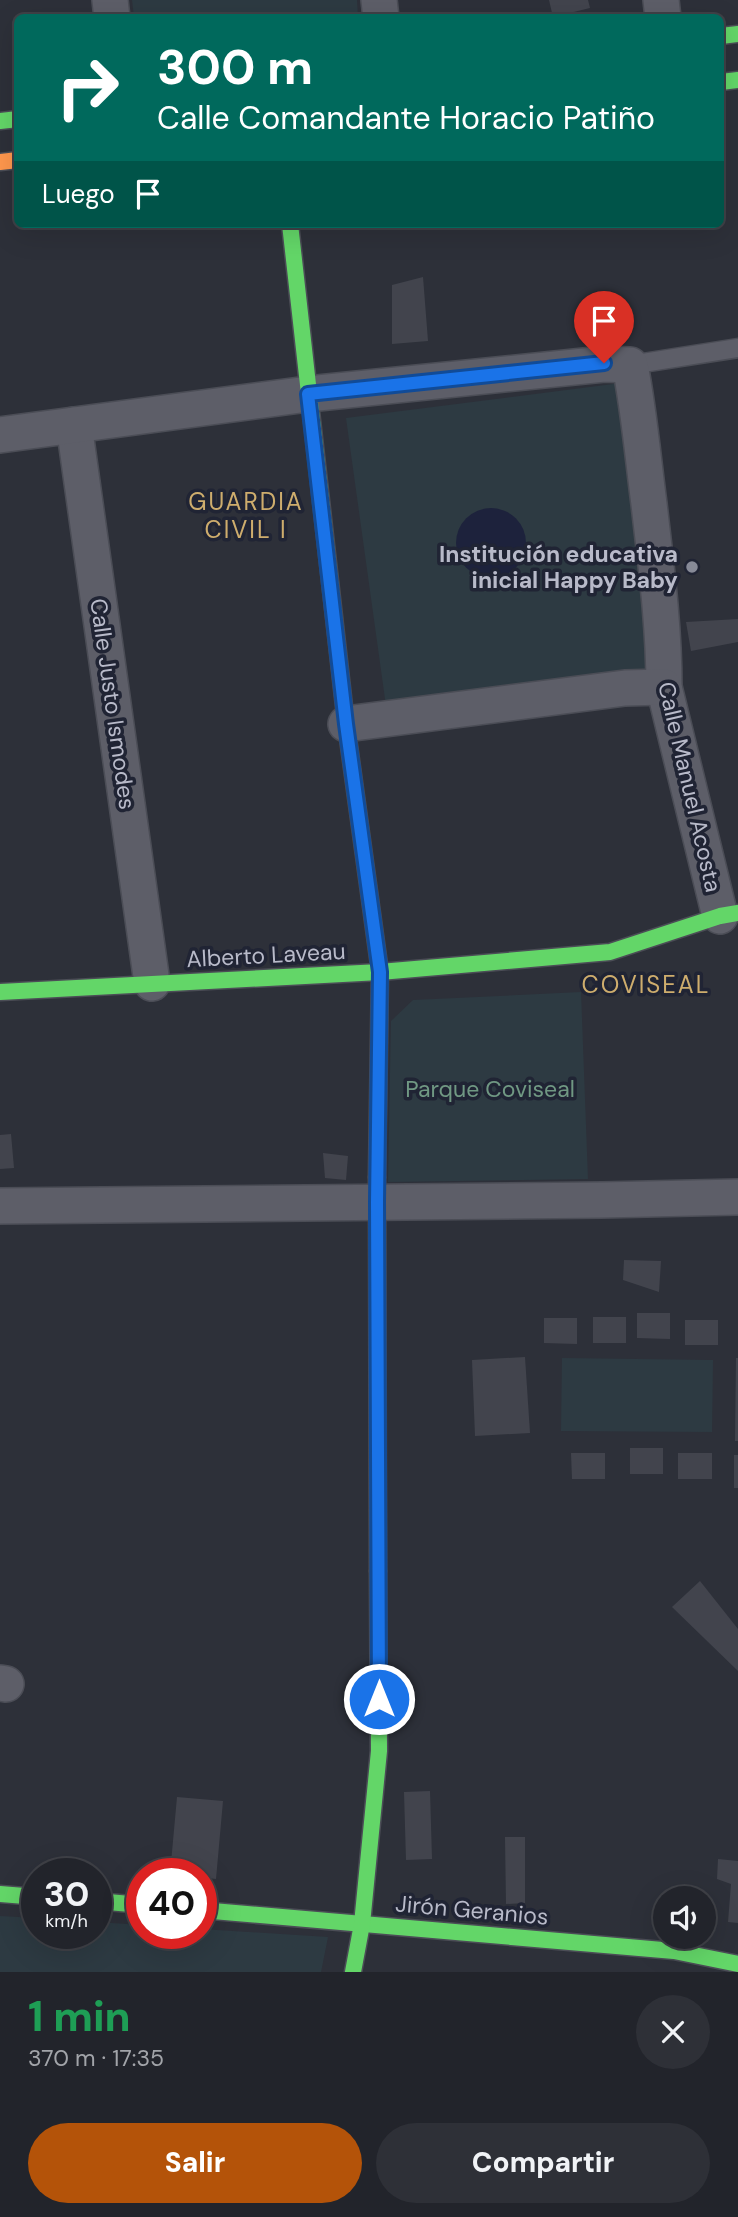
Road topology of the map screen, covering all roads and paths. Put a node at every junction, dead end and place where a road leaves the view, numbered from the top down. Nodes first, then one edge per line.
1 (290, 228) edge
2 (738, 348) edge
3 (629, 365) junction
4 (308, 394) junction
5 (75, 425) junction
6 (0, 435) edge
7 (664, 687) junction
8 (346, 724) junction
9 (729, 914) edge
10 (380, 972) junction
11 (152, 983) junction
12 (0, 992) edge
13 (738, 1197) edge
14 (377, 1202) junction
15 (0, 1206) edge
16 (0, 1894) edge
17 (21, 1896) edge
18 (217, 1911) edge
19 (362, 1924) junction
20 (673, 1961) edge
21 (738, 1964) edge
22 (353, 1972) edge

1 - 4 street
2 - 3 lane
3 - 4 street
3 - 7 street, Calle Manuel Acosta
4 - 5 street
4 - 8 street
5 - 6 street
5 - 11 street, Calle Justo Ismodes
7 - 8 street
7 - 9 street, Calle Manuel Acosta
8 - 10 street
9 - 10 street, Alberto Laveau
10 - 11 street, Alberto Laveau
10 - 14 street
11 - 12 street, Alberto Laveau
13 - 14 street
14 - 15 street
14 - 19 street
16 - 17 street
18 - 19 street, Jirón Geranios
19 - 20 street, Jirón Geranios
19 - 22 street
20 - 21 street, Jirón Geranios

